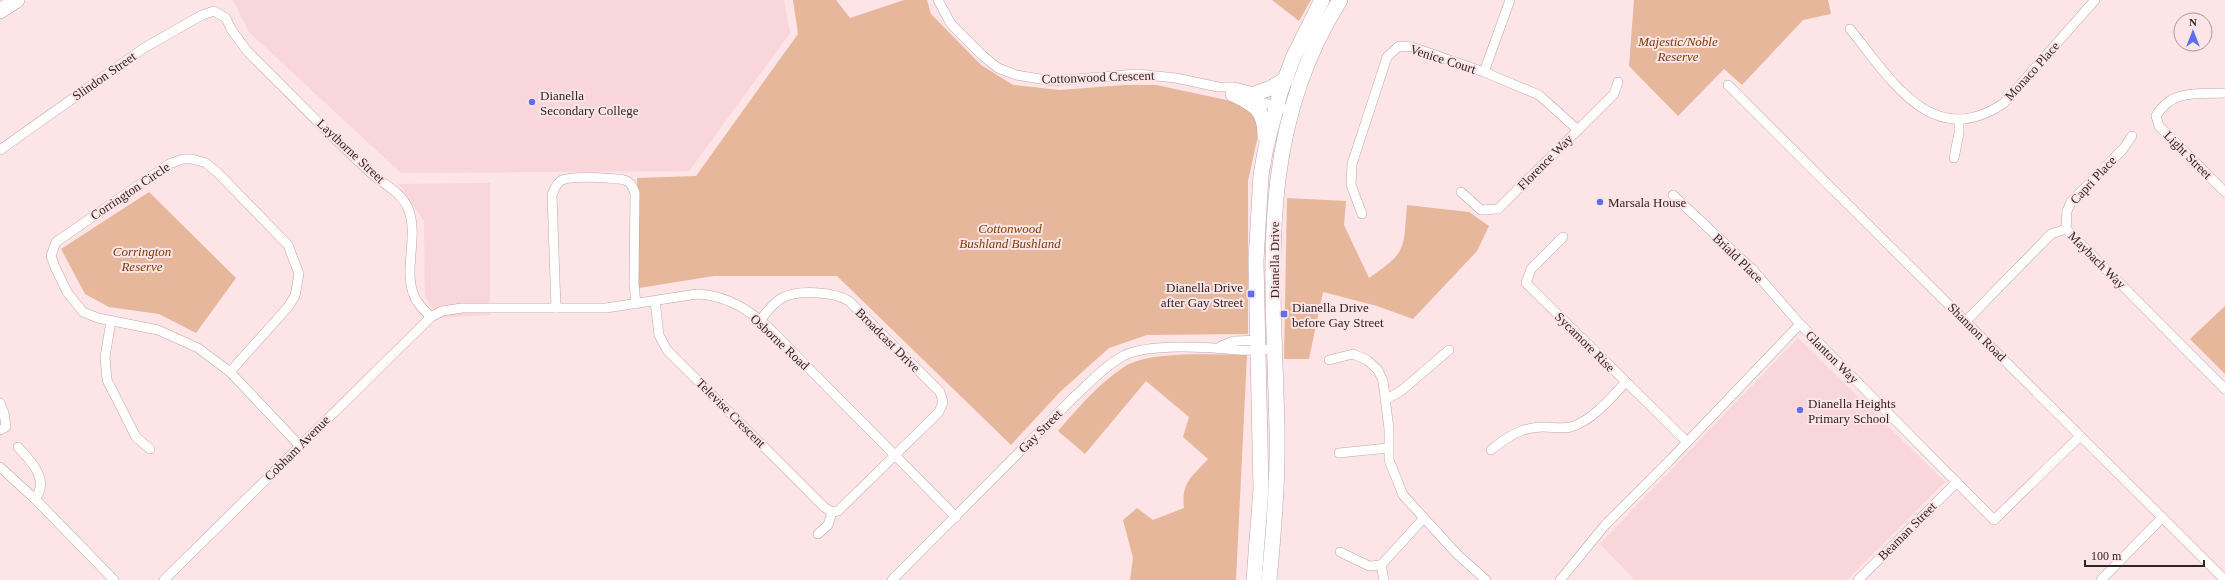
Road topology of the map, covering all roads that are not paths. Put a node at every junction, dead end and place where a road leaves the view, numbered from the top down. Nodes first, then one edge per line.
1 (17, 0) edge
2 (938, 0) edge
3 (1322, 0) edge
4 (1340, 0) edge
5 (1510, 0) edge
6 (2095, 0) edge
7 (214, 11) joint
8 (0, 12) edge
9 (1850, 30) dead end
10 (1484, 72) junction
11 (1286, 78) junction
12 (1618, 82) dead end
13 (1728, 85) dead end
14 (1218, 87) junction
15 (1257, 93) junction
16 (1233, 94) junction
17 (2225, 94) edge
18 (1285, 105) junction
19 (1959, 120) junction
20 (1578, 130) junction
21 (2132, 136) dead end
22 (1266, 147) junction
23 (0, 150) edge
24 (1954, 158) dead end
25 (1461, 192) dead end
26 (2225, 192) edge
27 (1673, 195) dead end
28 (1362, 214) dead end
29 (2066, 229) junction
30 (1563, 238) dead end
31 (655, 301) junction
32 (636, 304) junction
33 (556, 308) junction
34 (431, 317) junction
35 (760, 320) junction
36 (111, 321) junction
37 (1966, 321) junction
38 (1800, 324) junction
39 (1257, 344) junction
40 (1275, 344) junction
41 (1449, 350) dead end
42 (1329, 360) dead end
43 (230, 372) junction
44 (1626, 382) junction
45 (2225, 389) edge
46 (1385, 400) junction
47 (0, 403) edge
48 (3, 429) edge
49 (2080, 436) junction
50 (1687, 442) junction
51 (300, 446) junction
52 (18, 447) dead end
53 (1388, 448) junction
54 (150, 449) dead end
55 (1491, 450) dead end
56 (1339, 453) dead end
57 (895, 455) junction
58 (0, 467) edge
59 (1957, 482) junction
60 (35, 499) junction
61 (832, 512) junction
62 (956, 517) junction
63 (2162, 518) junction
64 (1423, 519) junction
65 (818, 534) dead end
66 (1340, 552) dead end
67 (1381, 565) junction
68 (114, 580) edge
69 (164, 580) edge
70 (892, 580) edge
71 (1254, 580) edge
72 (1269, 580) edge
73 (1384, 580) edge
74 (1486, 580) edge
75 (1560, 580) edge
76 (1858, 580) edge
77 (2101, 580) edge
78 (2225, 580) edge

1 - 8 main road
2 - 14 street, Cottonwood Crescent
3 - 11 main road, Dianella Drive
4 - 18 main road, Dianella Drive
5 - 10 street
6 - 19 street, Monaco Place
7 - 23 street, Slindon Street
7 - 34 street, Laythorne Street
9 - 19 street, Monaco Place
10 - 20 street, Venice Court
10 - 28 street, Venice Court
11 - 15 main road
11 - 18 main road, Dianella Drive
12 - 20 street, Florence Way
13 - 37 street, Shannon Road
14 - 15 street, Cottonwood Crescent
14 - 16 street, Cottonwood Crescent
15 - 18 street, Cottonwood Crescent
16 - 18 street, Cottonwood Crescent
16 - 22 main road
17 - 26 street, Light Street
18 - 22 main road, Dianella Drive
18 - 40 main road, Dianella Drive
19 - 24 street
20 - 25 street, Florence Way
21 - 29 street, Capri Place
22 - 39 main road, Dianella Drive
27 - 38 street, Briald Place
29 - 37 street, Maybach Way
29 - 45 street, Maybach Way
30 - 44 street, Sycamore Rise
31 - 32 street, Osborne Road
31 - 35 street, Osborne Road
31 - 61 street, Televise Crescent
32 - 33 street, Osborne Road
32 - 33 street
33 - 34 street, Osborne Road
34 - 51 street, Cobham Avenue
35 - 57 street, Osborne Road
35 - 57 street, Broadcast Drive
36 - 43 street, Corrington Circle
36 - 43 street, Corrington Circle
36 - 54 street
37 - 49 street, Shannon Road
38 - 50 street, Glanton Way
38 - 59 street, Glanton Way
39 - 40 street, Gay Street
39 - 62 street, Gay Street
39 - 71 main road, Dianella Drive
40 - 72 main road, Dianella Drive
41 - 46 street
42 - 46 street
43 - 51 street, Corrington Circle
44 - 50 street, Sycamore Rise
44 - 55 street
46 - 53 street
47 - 48 street
49 - 59 street, Glanton Way
49 - 63 street, Shannon Road
50 - 75 street, Glanton Way
51 - 69 street, Cobham Avenue
52 - 60 street
53 - 56 street
53 - 64 street
57 - 61 street
57 - 62 street, Osborne Road
58 - 60 street
59 - 76 street, Beaman Street
60 - 68 street
61 - 65 street
62 - 70 street, Gay Street
63 - 77 street
63 - 78 street, Shannon Road
64 - 67 street
64 - 74 street
66 - 67 street
67 - 73 street

